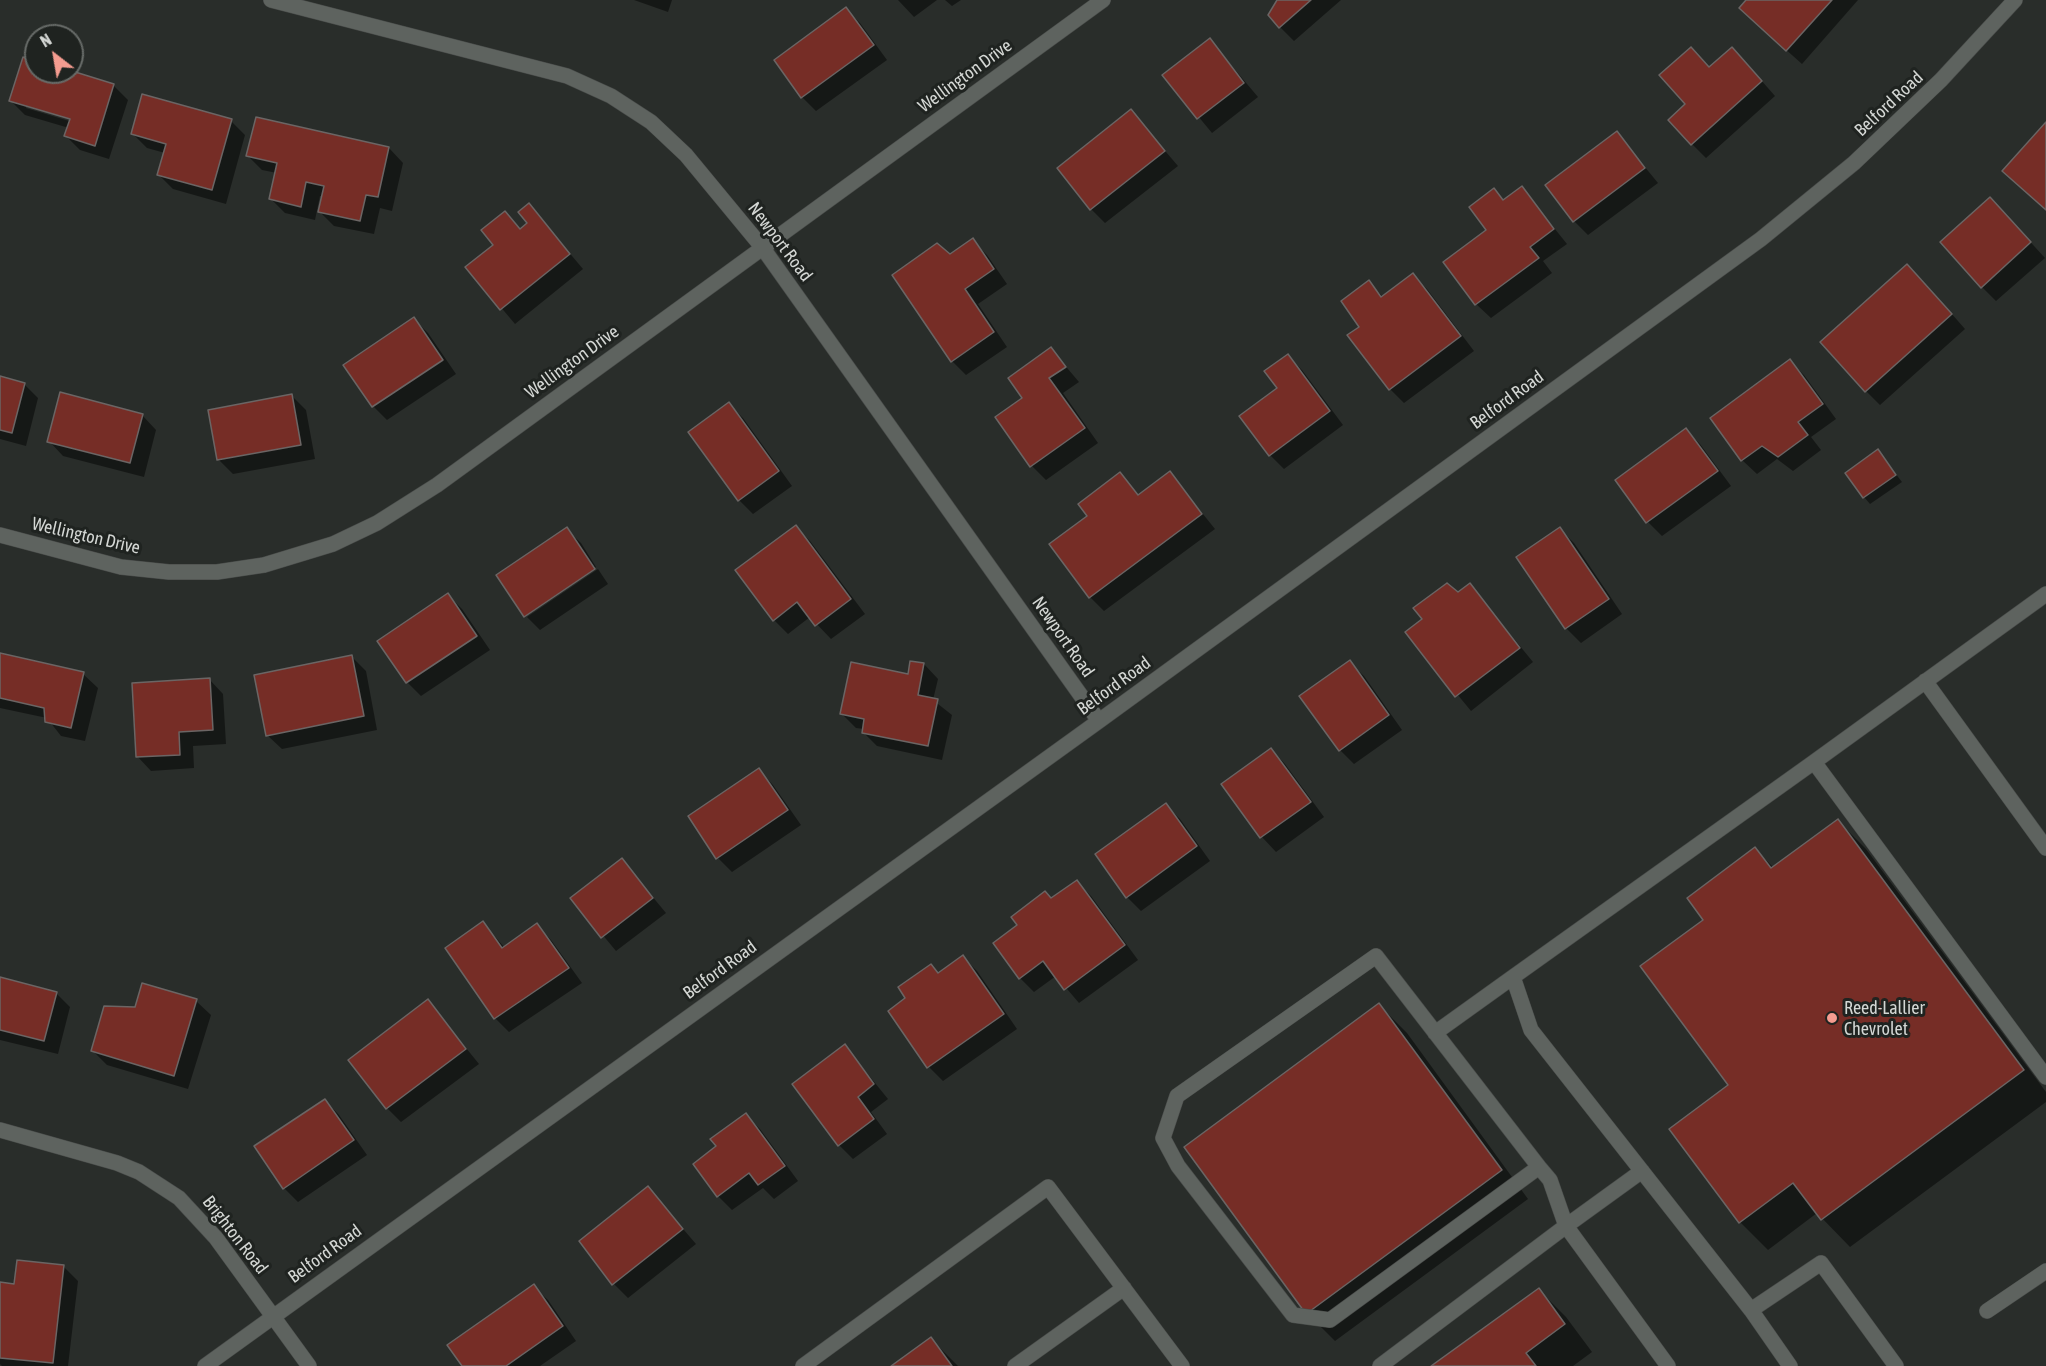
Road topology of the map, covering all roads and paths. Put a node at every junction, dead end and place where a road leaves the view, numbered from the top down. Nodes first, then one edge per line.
1 (271, 0) edge
2 (1103, 0) edge
3 (2015, 0) edge
4 (762, 247) junction
5 (0, 535) edge
6 (2046, 594) edge
7 (1924, 681) junction
8 (1099, 721) junction
9 (1814, 762) junction
10 (2046, 848) edge
11 (1513, 977) junction
12 (1435, 1033) junction
13 (2046, 1077) edge
14 (0, 1130) edge
15 (1539, 1167) junction
16 (1642, 1171) junction
17 (1566, 1226) junction
18 (2046, 1271) edge
19 (1124, 1288) junction
20 (1750, 1310) junction
21 (1987, 1311) dead end
22 (273, 1315) junction
23 (205, 1366) edge
24 (309, 1366) edge
25 (803, 1366) edge
26 (1015, 1366) edge
27 (1182, 1366) edge
28 (1380, 1366) edge
29 (1668, 1366) edge
30 (1790, 1366) edge
31 (1896, 1366) edge

1 - 4 street, Newport Road
2 - 4 street, Wellington Drive
3 - 8 street, Belford Road
4 - 5 street, Wellington Drive
4 - 8 street, Newport Road
6 - 7 street
7 - 9 street
7 - 10 street
8 - 22 street, Belford Road
9 - 11 street
9 - 13 street
11 - 12 street
11 - 16 street
12 - 15 street
12 - 15 street
14 - 22 street, Brighton Road
15 - 17 street
16 - 17 street
16 - 20 street
17 - 28 street
17 - 29 street
18 - 21 street
19 - 25 street
19 - 26 street
19 - 27 street
20 - 30 street
20 - 31 street
22 - 23 street, Belford Road
22 - 24 street, Brighton Road

